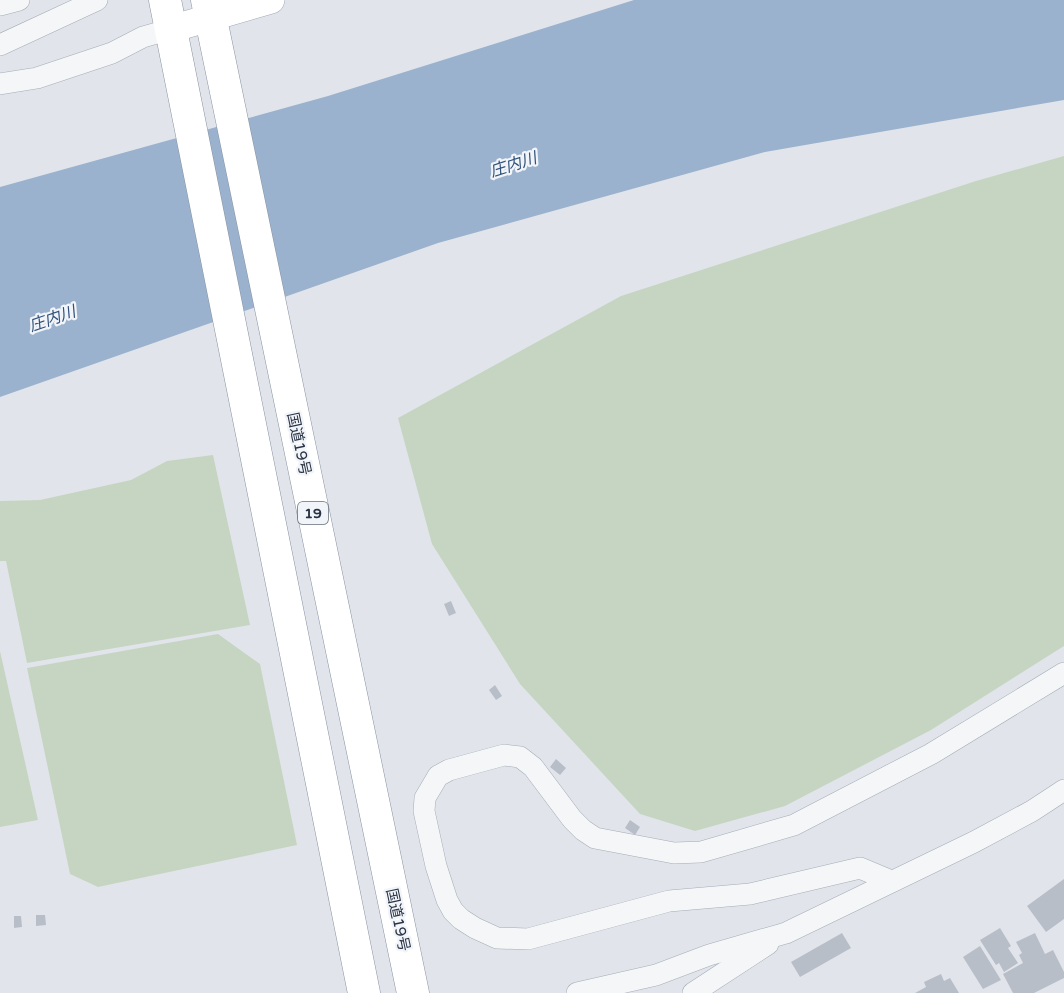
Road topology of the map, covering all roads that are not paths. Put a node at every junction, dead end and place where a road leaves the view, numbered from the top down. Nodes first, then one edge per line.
1 (19, 0) edge
2 (97, 0) edge
3 (271, 0) edge
4 (0, 5) edge
5 (211, 17) edge
6 (170, 23) edge
7 (0, 45) edge
8 (0, 84) edge
9 (1064, 673) edge
10 (1064, 790) edge
11 (891, 881) junction
12 (786, 933) junction
13 (364, 993) edge
14 (413, 993) edge
15 (577, 993) edge
16 (693, 993) edge

1 - 4 street
2 - 7 street
3 - 5 main road
5 - 6 main road
5 - 14 highway, 国道19号 / 19
6 - 8 street
6 - 13 highway
9 - 11 street
10 - 11 street
11 - 12 street
12 - 15 street
12 - 16 street

